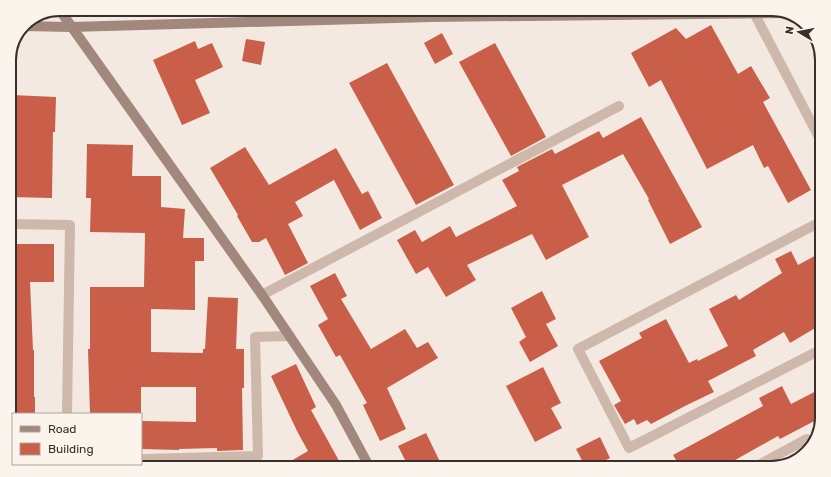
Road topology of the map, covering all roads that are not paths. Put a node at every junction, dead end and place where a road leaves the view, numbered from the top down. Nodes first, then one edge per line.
1 (63, 16) edge
2 (354, 16) edge
3 (756, 16) edge
4 (32, 26) edge
5 (71, 27) junction
6 (619, 106) dead end
7 (815, 130) edge
8 (16, 224) edge
9 (815, 225) edge
10 (262, 295) junction
11 (290, 336) junction
12 (815, 353) edge
13 (67, 413) edge
14 (808, 441) edge
15 (142, 459) edge
16 (366, 461) edge
17 (766, 461) edge

1 - 5 street
2 - 5 street
3 - 7 street
4 - 5 street
5 - 10 street
6 - 10 street
8 - 13 street
9 - 12 street
10 - 11 street
11 - 15 street
11 - 16 street
14 - 17 street

